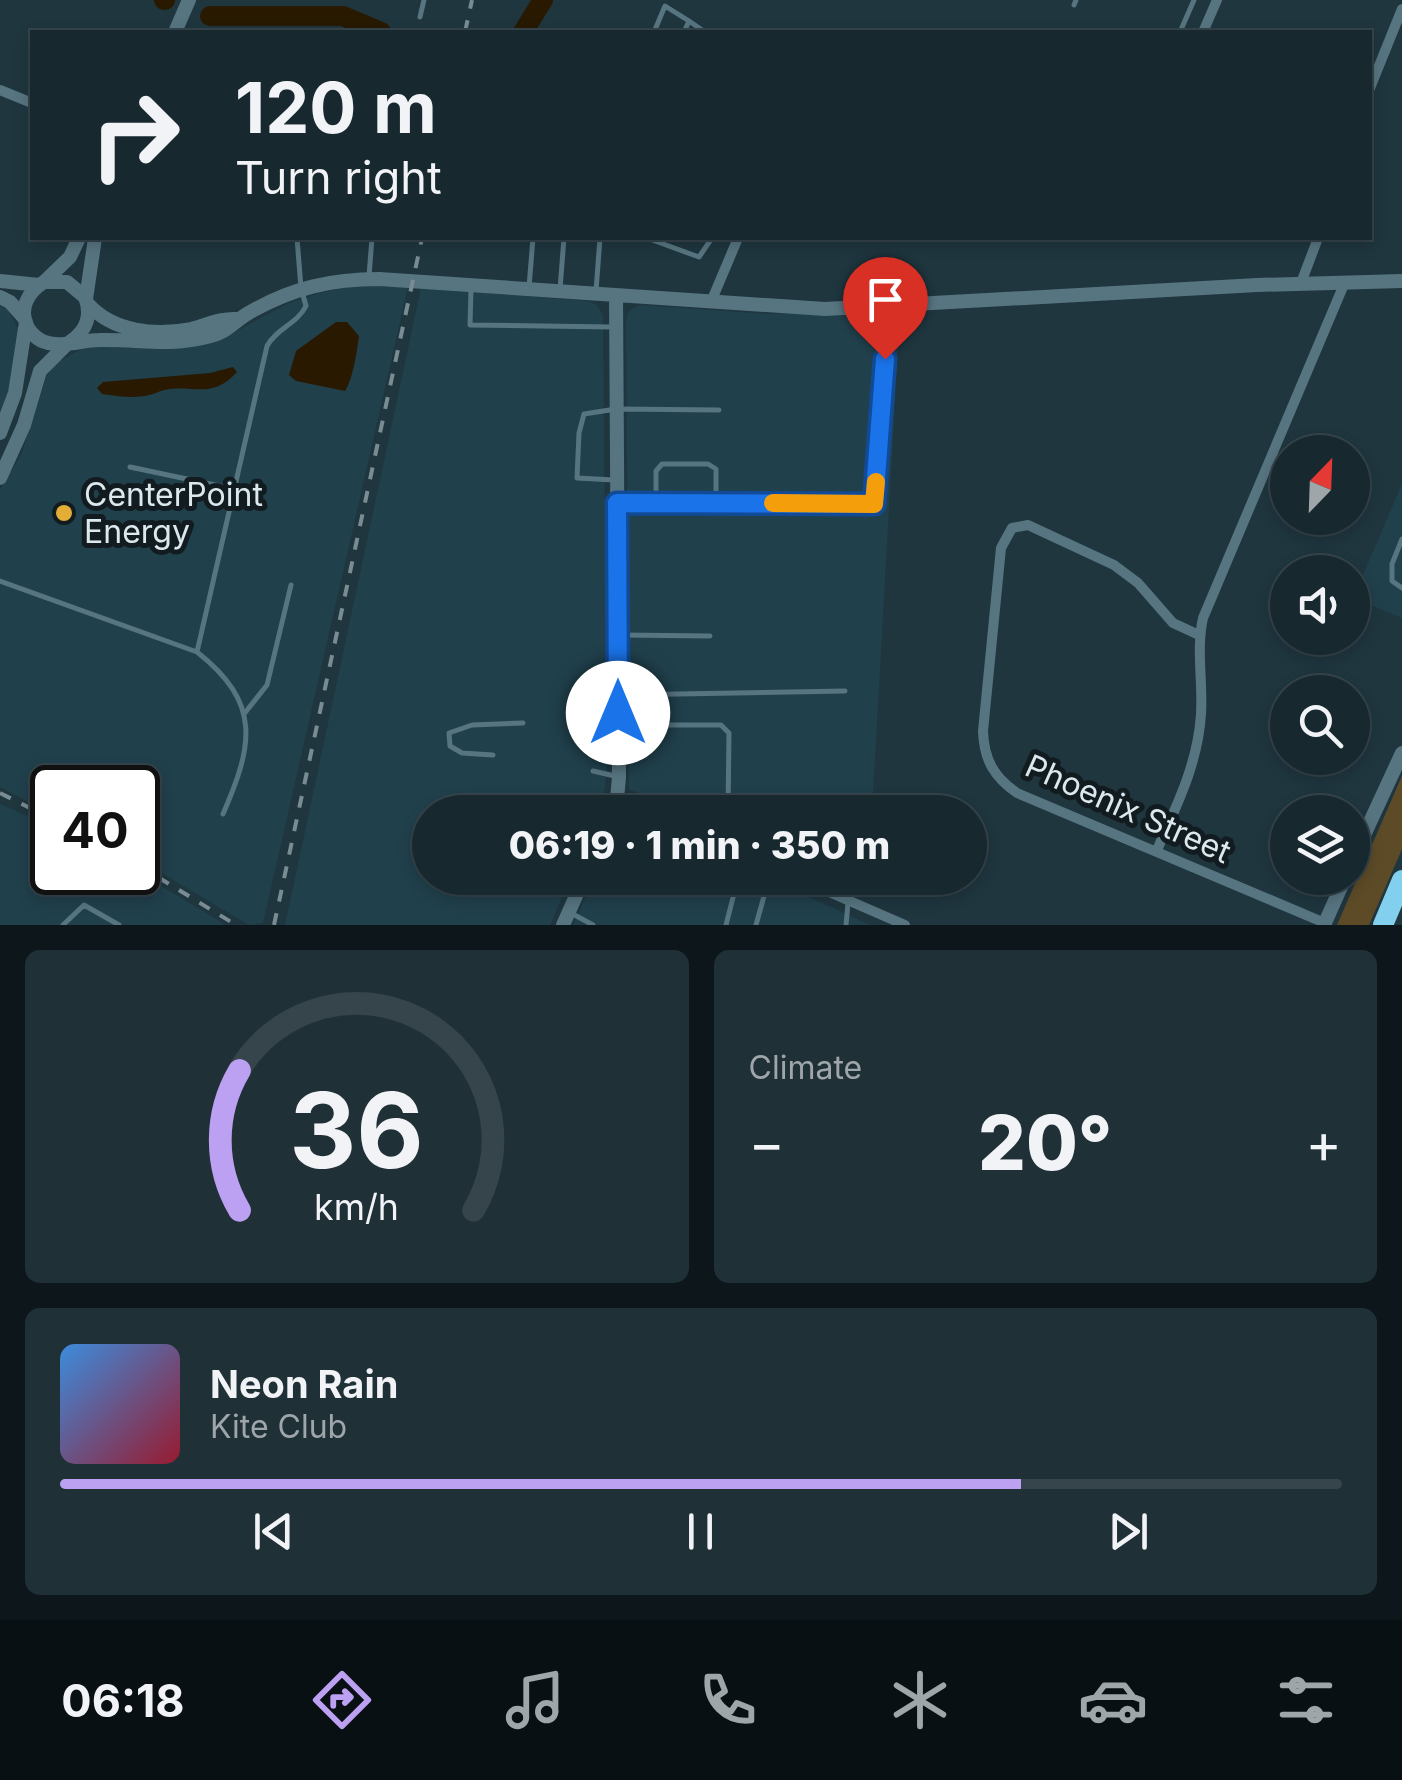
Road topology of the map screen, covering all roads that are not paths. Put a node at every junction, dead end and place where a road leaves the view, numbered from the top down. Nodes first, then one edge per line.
1 (189, 0) edge
2 (424, 0) edge
3 (656, 0) edge
4 (1194, 0) edge
5 (1217, 0) edge
6 (665, 6) junction
7 (1402, 9) edge
8 (420, 17) dead end
9 (688, 21) junction
10 (176, 30) edge
11 (655, 30) edge
12 (685, 30) edge
13 (703, 30) edge
14 (1181, 30) edge
15 (1204, 30) edge
16 (1372, 83) edge
17 (0, 90) edge
18 (30, 102) edge
19 (78, 240) edge
20 (95, 240) edge
21 (297, 240) edge
22 (372, 240) edge
23 (533, 240) edge
24 (564, 240) edge
25 (600, 240) edge
26 (652, 240) edge
27 (711, 240) edge
28 (737, 240) edge
29 (1317, 240) edge
30 (368, 279) junction
31 (0, 280) edge
32 (1402, 281) edge
33 (1301, 282) junction
34 (1345, 282) junction
35 (40, 284) junction
36 (471, 286) junction
37 (301, 288) junction
38 (528, 290) junction
39 (560, 292) junction
40 (596, 294) junction
41 (616, 296) junction
42 (0, 297) edge
43 (86, 302) junction
44 (711, 302) junction
45 (887, 306) junction
46 (25, 320) junction
47 (237, 320) junction
48 (616, 327) junction
49 (70, 341) junction
50 (616, 408) junction
51 (719, 410) dead end
52 (0, 434) edge
53 (130, 467) dead end
54 (0, 478) edge
55 (617, 480) junction
56 (234, 490) junction
57 (617, 503) junction
58 (656, 503) junction
59 (716, 503) junction
60 (1402, 539) edge
61 (0, 581) edge
62 (291, 585) dead end
63 (1402, 588) edge
64 (618, 634) junction
65 (1199, 634) junction
66 (710, 636) dead end
67 (196, 652) junction
68 (845, 691) dead end
69 (618, 695) junction
70 (244, 714) junction
71 (590, 714) dead end
72 (618, 719) junction
73 (523, 723) dead end
74 (1402, 753) edge
75 (493, 755) dead end
76 (594, 772) dead end
77 (619, 777) junction
78 (616, 795) edge
79 (728, 795) edge
80 (223, 814) dead end
81 (1370, 822) edge
82 (1157, 850) junction
83 (1402, 880) edge
84 (576, 895) edge
85 (734, 895) edge
86 (764, 895) edge
87 (836, 895) edge
88 (1338, 895) edge
89 (848, 900) junction
90 (566, 918) edge
91 (1325, 924) edge
92 (63, 925) edge
93 (119, 925) edge
94 (592, 925) edge
95 (726, 925) edge
96 (756, 925) edge
97 (846, 925) edge
98 (905, 925) edge
99 (1383, 925) edge

1 - 10 street
2 - 8 lane
3 - 6 lane
4 - 14 lane
5 - 15 street
6 - 9 lane
6 - 11 lane
7 - 16 street
9 - 12 lane
9 - 13 lane
17 - 18 street
19 - 35 street
20 - 43 street
21 - 37 lane
22 - 30 lane
23 - 38 lane
24 - 39 lane
25 - 40 lane
26 - 27 lane
28 - 44 street
29 - 33 street
30 - 36 street
30 - 37 street
31 - 35 street
32 - 34 street
33 - 34 street
33 - 45 street
34 - 65 street
35 - 43 street
35 - 46 street
36 - 38 street
36 - 48 lane
37 - 47 street
37 - 56 lane
38 - 39 street
39 - 40 street
40 - 41 street
41 - 44 street
41 - 48 street
42 - 46 street
43 - 47 street
43 - 49 street
44 - 45 street
45 - 59 lane
46 - 49 street
46 - 52 street
47 - 49 street
48 - 50 street
49 - 54 street
50 - 51 lane
50 - 55 street
50 - 55 lane
53 - 56 lane
55 - 57 street
56 - 67 lane
57 - 58 lane
57 - 64 street
58 - 59 lane
58 - 59 lane
60 - 63 lane
61 - 67 lane
62 - 70 lane
64 - 66 lane
64 - 69 street
65 - 82 street
65 - 82 street, Phoenix Street
67 - 70 lane
68 - 69 lane
69 - 72 street
70 - 80 lane
71 - 72 lane
72 - 77 street
72 - 79 lane
73 - 75 lane
74 - 81 street
76 - 77 lane
77 - 78 street
82 - 91 street, Phoenix Street
83 - 99 highway
84 - 90 street
85 - 95 lane
86 - 96 lane
87 - 89 street
88 - 91 street
89 - 97 lane
89 - 98 street
90 - 94 lane
92 - 93 lane

